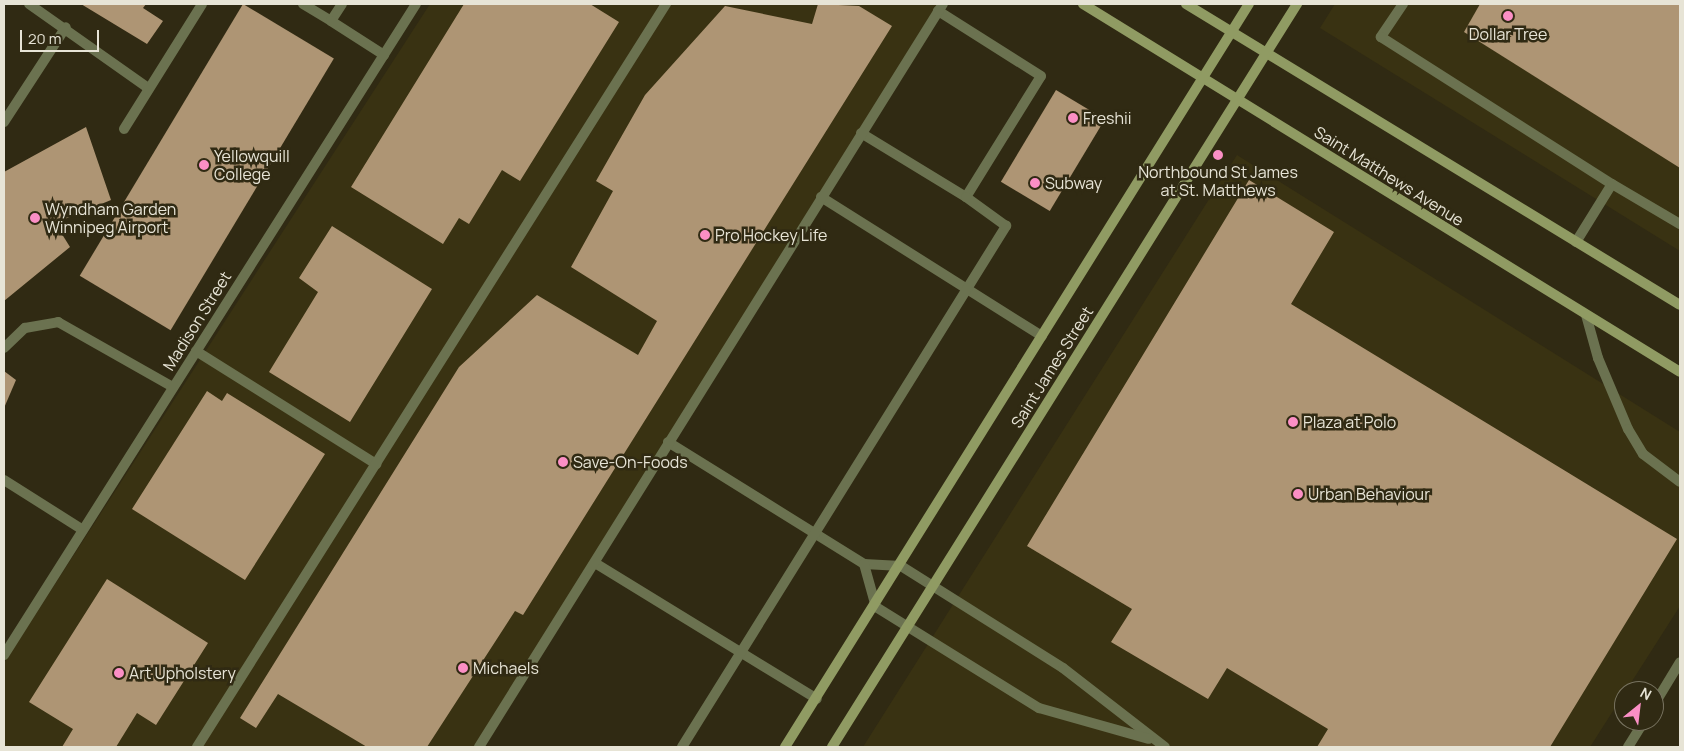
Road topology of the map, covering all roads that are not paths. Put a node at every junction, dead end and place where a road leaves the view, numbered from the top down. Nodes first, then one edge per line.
1 (30, 4) edge
2 (202, 4) edge
3 (303, 4) edge
4 (342, 4) edge
5 (416, 4) edge
6 (666, 4) edge
7 (1083, 4) edge
8 (1186, 4) edge
9 (1249, 4) edge
10 (1297, 4) edge
11 (1403, 4) edge
12 (940, 7) edge
13 (331, 21) junction
14 (66, 27) junction
15 (1232, 31) junction
16 (1267, 52) junction
17 (384, 54) junction
18 (1204, 75) junction
19 (148, 88) junction
20 (1239, 98) junction
21 (4, 122) edge
22 (124, 129) dead end
23 (861, 133) junction
24 (1612, 184) junction
25 (820, 197) junction
26 (966, 197) junction
27 (1680, 224) edge
28 (1576, 242) junction
29 (970, 290) junction
30 (1680, 305) edge
31 (1586, 315) junction
32 (1042, 336) junction
33 (4, 348) edge
34 (196, 351) junction
35 (1680, 372) edge
36 (173, 387) junction
37 (668, 442) junction
38 (376, 464) junction
39 (4, 480) edge
40 (1680, 482) edge
41 (82, 530) junction
42 (817, 533) junction
43 (595, 563) junction
44 (864, 564) junction
45 (901, 566) junction
46 (932, 586) junction
47 (876, 607) junction
48 (907, 626) junction
49 (741, 654) junction
50 (4, 655) edge
51 (1680, 662) edge
52 (1664, 688) edge
53 (816, 699) junction
54 (1638, 731) edge
55 (1155, 741) junction
56 (197, 747) edge
57 (479, 747) edge
58 (682, 747) edge
59 (785, 747) edge
60 (832, 747) edge
61 (1166, 747) edge
62 (1628, 747) edge

1 - 14 street
2 - 19 street
3 - 13 street
4 - 13 street
5 - 17 street, Madison Street
6 - 38 street
7 - 18 main road, Saint Matthews Avenue
8 - 15 main road
9 - 15 main road, Saint James Street
10 - 16 main road, Saint James Street
11 - 24 street
12 - 23 street
12 - 26 street
13 - 17 street
14 - 19 street
14 - 21 street
15 - 16 main road
15 - 18 main road, Saint James Street
16 - 20 main road, Saint James Street
16 - 28 main road
17 - 34 street, Madison Street
18 - 20 main road, Saint Matthews Avenue
18 - 32 main road, Saint James Street
19 - 22 street
20 - 31 main road, Saint Matthews Avenue
20 - 46 main road, Saint James Street
23 - 25 street
23 - 26 street
24 - 27 street
24 - 28 street
25 - 29 street
25 - 37 street
26 - 29 street
28 - 30 main road
29 - 32 street
29 - 42 street
31 - 35 main road, Saint Matthews Avenue
31 - 40 street
32 - 45 main road, Saint James Street
33 - 36 street
34 - 36 street, Madison Street
34 - 38 street
36 - 41 street, Madison Street
37 - 42 street
37 - 43 street
38 - 56 street
39 - 41 street
41 - 50 street, Madison Street
42 - 44 street
42 - 49 street
43 - 49 street
43 - 57 street
44 - 45 street
44 - 47 street
45 - 46 street
45 - 47 main road, Saint James Street
46 - 48 main road, Saint James Street
46 - 55 street
47 - 48 street
47 - 53 main road, Saint James Street
48 - 55 street
48 - 60 main road, Saint James Street
49 - 53 street
49 - 58 street
51 - 52 street
53 - 59 main road, Saint James Street
54 - 62 street
55 - 61 street

